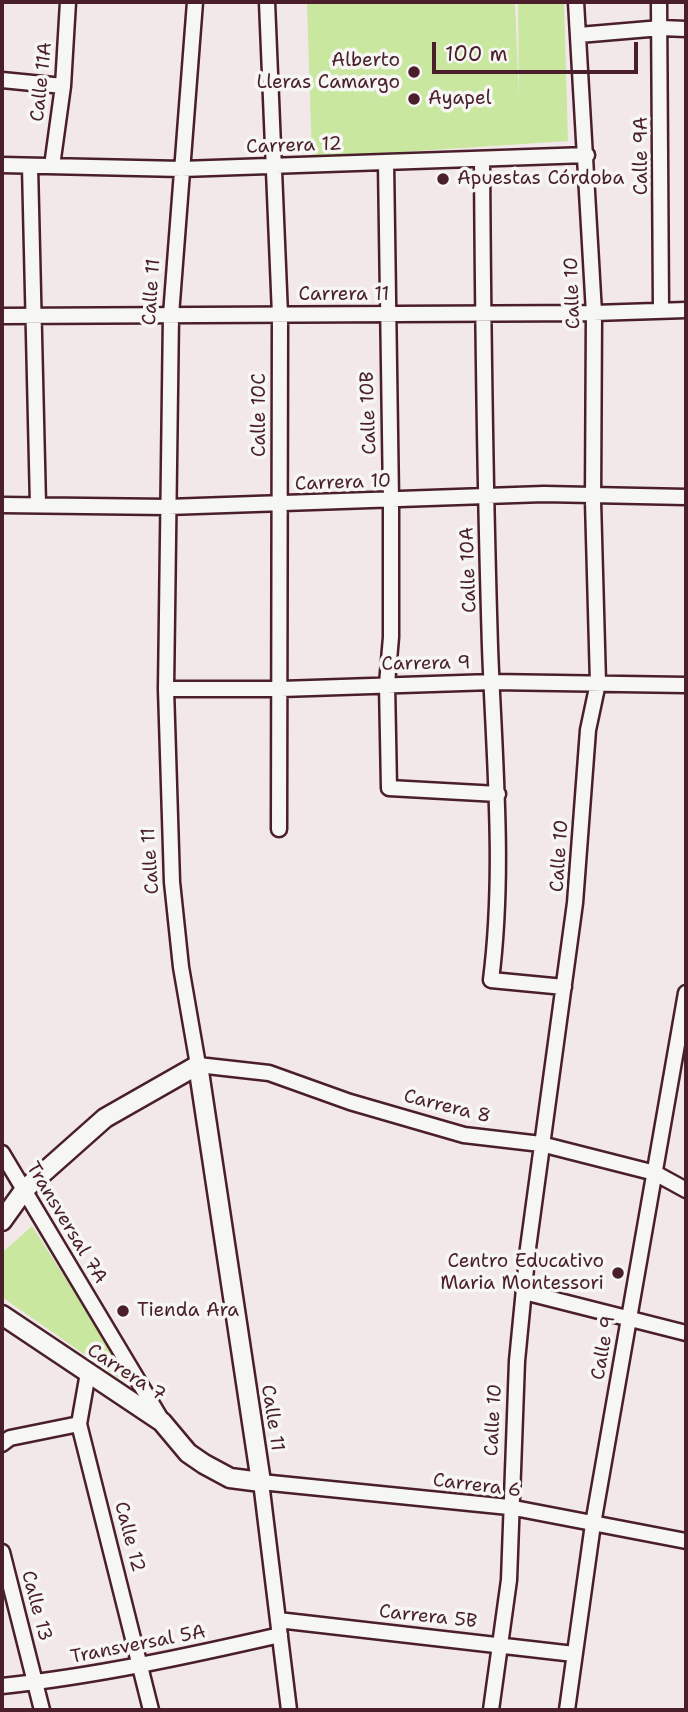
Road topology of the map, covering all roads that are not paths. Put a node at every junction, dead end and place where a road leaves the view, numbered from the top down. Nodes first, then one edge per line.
1 (68, 2) edge
2 (195, 2) edge
3 (267, 2) edge
4 (576, 2) edge
5 (659, 2) edge
6 (661, 28) junction
7 (686, 29) edge
8 (579, 35) junction
9 (2, 80) edge
10 (63, 86) junction
11 (587, 155) junction
12 (482, 159) junction
13 (386, 163) junction
14 (2, 165) edge
15 (30, 166) junction
16 (52, 166) junction
17 (275, 167) junction
18 (182, 169) junction
19 (661, 310) junction
20 (686, 310) edge
21 (594, 313) junction
22 (386, 314) junction
23 (483, 314) junction
24 (171, 315) junction
25 (279, 315) junction
26 (2, 316) edge
27 (35, 316) junction
28 (486, 496) junction
29 (594, 496) junction
30 (686, 497) edge
31 (391, 500) junction
32 (279, 504) junction
33 (2, 505) edge
34 (38, 505) junction
35 (168, 507) junction
36 (492, 682) junction
37 (598, 683) junction
38 (387, 684) junction
39 (686, 685) edge
40 (166, 689) junction
41 (281, 690) junction
42 (498, 794) junction
43 (279, 829) dead end
44 (564, 987) junction
45 (686, 993) edge
46 (198, 1065) junction
47 (541, 1144) junction
48 (2, 1153) edge
49 (655, 1173) junction
50 (25, 1189) junction
51 (686, 1190) edge
52 (2, 1221) edge
53 (524, 1292) junction
54 (2, 1315) edge
55 (629, 1318) junction
56 (686, 1333) edge
57 (88, 1373) junction
58 (162, 1422) junction
59 (79, 1424) junction
60 (2, 1444) edge
61 (261, 1482) junction
62 (509, 1507) junction
63 (593, 1524) junction
64 (686, 1541) edge
65 (2, 1552) edge
66 (278, 1619) junction
67 (280, 1635) junction
68 (498, 1643) junction
69 (574, 1654) junction
70 (141, 1666) junction
71 (36, 1684) junction
72 (2, 1686) edge
73 (42, 1710) edge
74 (151, 1710) edge
75 (289, 1710) edge
76 (491, 1710) edge
77 (568, 1710) edge

1 - 10 street, Calle 11A
2 - 18 street, Calle 11
3 - 17 street, Calle 10C
4 - 8 street, Calle 10
5 - 6 street, Calle 9A
6 - 7 street
6 - 8 street
6 - 19 street, Calle 9A
8 - 11 street, Calle 10
9 - 10 street
10 - 16 street, Calle 11A
11 - 12 street, Carrera 12
11 - 21 street, Calle 10
12 - 13 street, Carrera 12
12 - 23 street, Calle 10A
13 - 17 street, Carrera 12
13 - 22 street, Calle 10B
14 - 15 street, Carrera 12
15 - 16 street, Carrera 12
15 - 27 street
16 - 18 street, Carrera 12
17 - 18 street, Carrera 12
17 - 25 street, Calle 10C
18 - 24 street, Calle 11
19 - 20 street, Carrera 11
19 - 21 street, Carrera 11
21 - 23 street, Carrera 11
21 - 29 street, Calle 10
22 - 23 street, Carrera 11
22 - 25 street, Carrera 11
22 - 31 street, Calle 10B
23 - 28 street, Calle 10A
24 - 25 street, Carrera 11
24 - 27 street, Carrera 11
24 - 35 street, Calle 11
25 - 32 street, Calle 10C
26 - 27 street, Carrera 11
27 - 34 street
28 - 29 street, Carrera 10
28 - 31 street, Carrera 10
28 - 36 street, Calle 10A
29 - 30 street, Carrera 10
29 - 37 street, Calle 10
31 - 32 street, Carrera 10
31 - 38 street, Calle 10B
32 - 35 street, Carrera 10
32 - 41 street, Calle 10C
33 - 34 street, Carrera 10
34 - 35 street, Carrera 10
35 - 40 street, Calle 11
36 - 37 street, Carrera 9
36 - 38 street, Carrera 9
36 - 42 street, Calle 10A
37 - 39 street, Carrera 9
37 - 44 street, Calle 10
38 - 41 street, Carrera 9
38 - 42 street, Calle 10B
40 - 41 street, Carrera 9
40 - 46 street, Calle 11
41 - 43 street, Calle 10C
42 - 44 street, Calle 10A
44 - 47 street, Calle 10
45 - 49 street, Calle 9
46 - 47 street, Carrera 8
46 - 50 main road
46 - 61 main road, Calle 11
47 - 49 street, Carrera 8
47 - 53 street, Calle 10
48 - 50 street, Transversal 7A
49 - 51 street, Carrera 8
49 - 55 street, Calle 9
50 - 52 main road
50 - 58 street, Transversal 7A
53 - 55 street
53 - 62 street, Calle 10
54 - 57 main road, Carrera 7
55 - 56 street
55 - 63 street, Calle 9
57 - 58 main road, Carrera 7
57 - 59 street, Calle 12
58 - 61 main road, Carrera 7
59 - 60 street
59 - 70 street, Calle 12
61 - 62 street, Carrera 6
61 - 66 street, Calle 11
62 - 63 street, Carrera 6
62 - 68 street, Calle 10
63 - 64 street, Carrera 6
63 - 69 street, Calle 9
65 - 71 street, Calle 13
66 - 67 street, Calle 11
66 - 68 street, Carrera 5B
67 - 70 street, Transversal 5A
67 - 75 street, Calle 11
68 - 69 street, Carrera 5B
68 - 76 street, Calle 10
69 - 77 street, Calle 9
70 - 71 street, Transversal 5A
70 - 74 street, Calle 12
71 - 72 street, Transversal 5A
71 - 73 street, Calle 13

